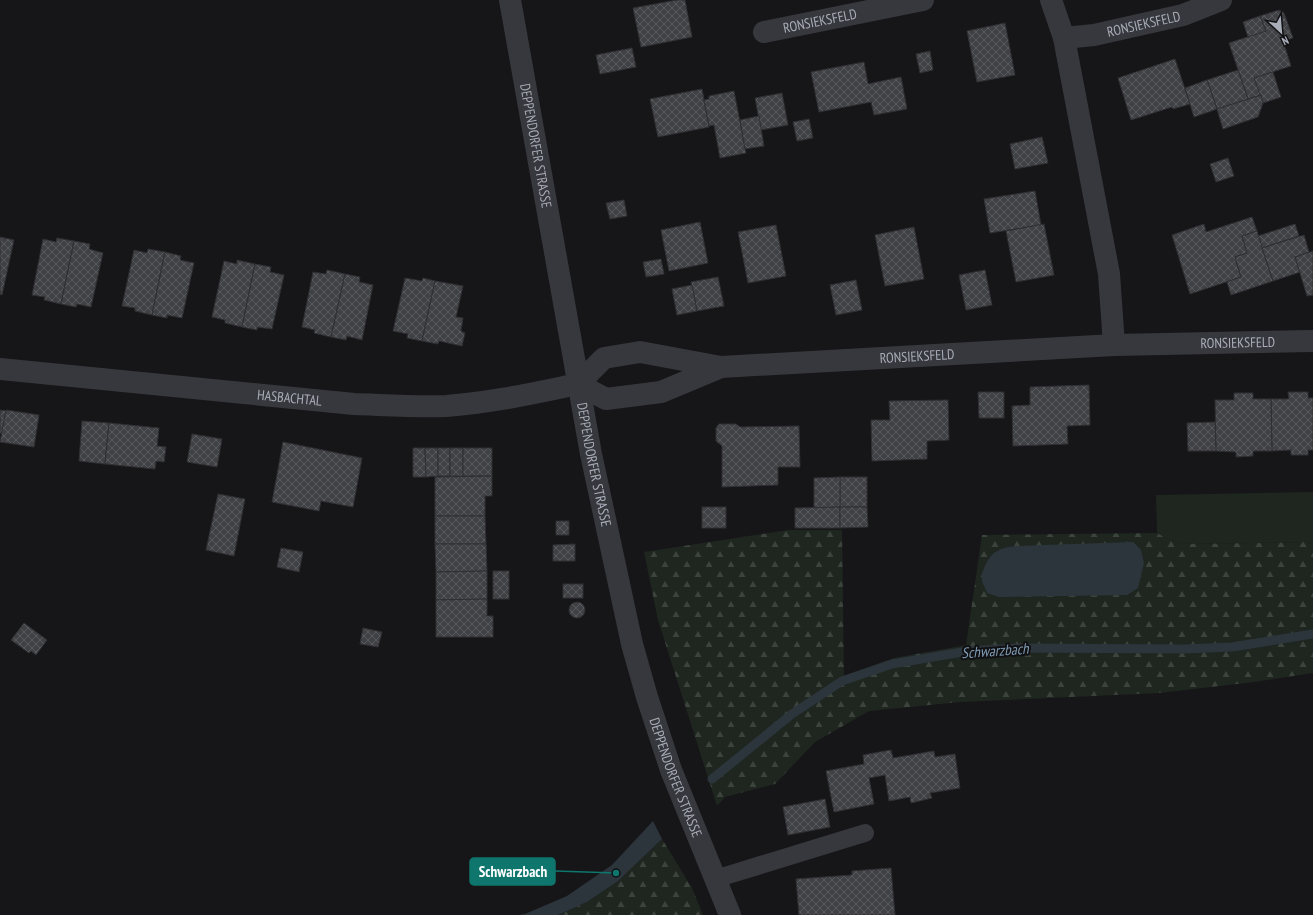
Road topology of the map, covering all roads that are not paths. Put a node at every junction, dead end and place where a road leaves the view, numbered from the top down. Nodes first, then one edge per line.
1 (510, 0) edge
2 (923, 0) edge
3 (1051, 0) edge
4 (1221, 0) edge
5 (764, 32) dead end
6 (1064, 38) junction
7 (1313, 341) edge
8 (1114, 345) junction
9 (721, 367) junction
10 (0, 369) edge
11 (578, 384) junction
12 (865, 833) dead end
13 (715, 879) junction
14 (730, 915) edge

1 - 11 street, DEPPENDORFER STRASSE
2 - 5 street, RONSIEKSFELD
3 - 6 street
4 - 6 street, RONSIEKSFELD
6 - 8 street
7 - 8 street, RONSIEKSFELD
8 - 9 street, RONSIEKSFELD
9 - 11 street, RONSIEKSFELD
9 - 11 street, RONSIEKSFELD
10 - 11 street, HASBACHTAL
11 - 13 street, DEPPENDORFER STRASSE
12 - 13 lane
13 - 14 street, DEPPENDORFER STRASSE

